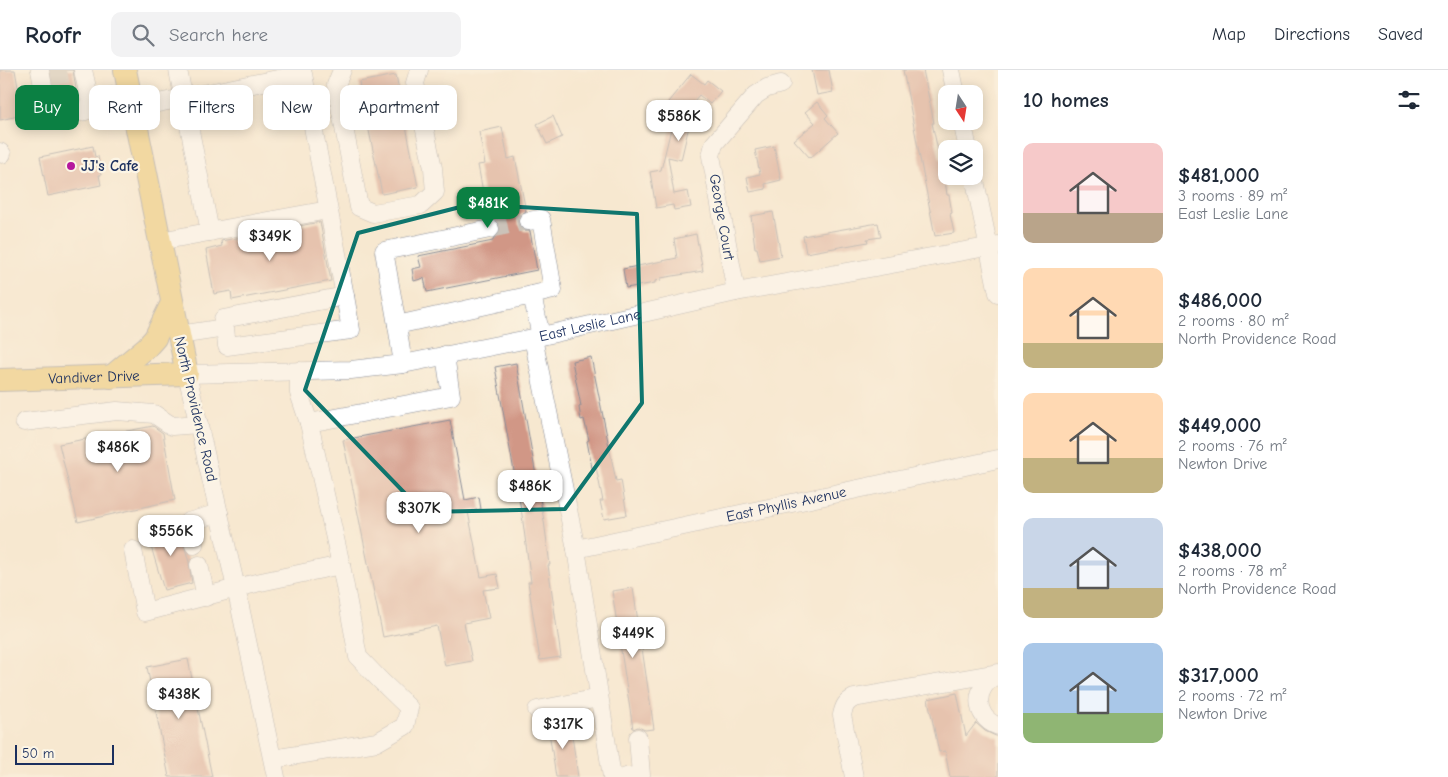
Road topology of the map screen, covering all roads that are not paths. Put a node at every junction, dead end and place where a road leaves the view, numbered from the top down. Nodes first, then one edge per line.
1 (125, 70) edge
2 (178, 70) edge
3 (342, 70) edge
4 (419, 70) edge
5 (951, 70) edge
6 (81, 71) edge
7 (303, 72) edge
8 (44, 75) edge
9 (781, 84) dead end
10 (128, 85) edge
11 (181, 85) edge
12 (244, 85) edge
13 (954, 85) edge
14 (86, 94) junction
15 (89, 94) edge
16 (137, 130) edge
17 (190, 130) edge
18 (976, 185) edge
19 (328, 210) junction
20 (528, 221) tunnel mouth
21 (490, 229) tunnel mouth
22 (210, 232) junction
23 (160, 241) junction
24 (993, 246) edge
25 (736, 292) junction
26 (998, 294) edge
27 (532, 295) junction
28 (345, 296) junction
29 (172, 303) junction
30 (397, 325) junction
31 (224, 328) junction
32 (179, 335) junction
33 (537, 337) junction
34 (446, 355) junction
35 (403, 364) junction
36 (299, 371) junction
37 (187, 374) junction
38 (111, 377) junction
39 (0, 380) edge
40 (24, 422) dead end
41 (309, 423) junction
42 (199, 424) junction
43 (998, 459) edge
44 (219, 513) junction
45 (194, 545) dead end
46 (576, 549) junction
47 (133, 550) dead end
48 (199, 565) dead end
49 (341, 565) junction
50 (236, 588) junction
51 (206, 597) junction
52 (998, 674) edge
53 (599, 698) junction
54 (537, 710) dead end
55 (998, 726) edge
56 (638, 738) dead end
57 (273, 759) junction
58 (276, 777) edge
59 (612, 777) edge
60 (626, 777) edge
61 (854, 777) edge

1 - 10 main road, North Providence Road
2 - 11 street
3 - 4 street
5 - 13 street
6 - 14 street
7 - 12 street
7 - 19 street
8 - 14 street
9 - 25 street, George Court
14 - 15 street
16 - 23 main road, North Providence Road
17 - 22 street
18 - 24 street
19 - 22 street
19 - 28 street
20 - 27 street
21 - 30 street
22 - 23 street
23 - 29 main road, North Providence Road
24 - 25 street, East Leslie Lane
24 - 26 street
25 - 33 street, East Leslie Lane
27 - 30 street
27 - 33 street
28 - 31 street
28 - 31 street
29 - 32 main road, North Providence Road
29 - 38 main road
30 - 35 street
31 - 32 street
32 - 37 main road, North Providence Road
33 - 34 street, East Leslie Lane
33 - 46 street
34 - 35 street, East Leslie Lane
34 - 41 street
35 - 36 street, East Leslie Lane
36 - 37 street, East Leslie Lane
36 - 41 street
37 - 38 main road, Vandiver Drive
37 - 42 street, North Providence Road
38 - 39 main road, Vandiver Drive
40 - 42 street
41 - 49 street
42 - 44 street, North Providence Road
43 - 46 street, East Phyllis Avenue
44 - 45 street
44 - 50 street, North Providence Road
46 - 53 street
47 - 51 street
48 - 51 street
49 - 50 street
49 - 57 street
50 - 51 street
50 - 57 street, North Providence Road
52 - 55 street
52 - 61 street
53 - 54 street
53 - 59 street
56 - 60 street
57 - 58 street, North Providence Road

